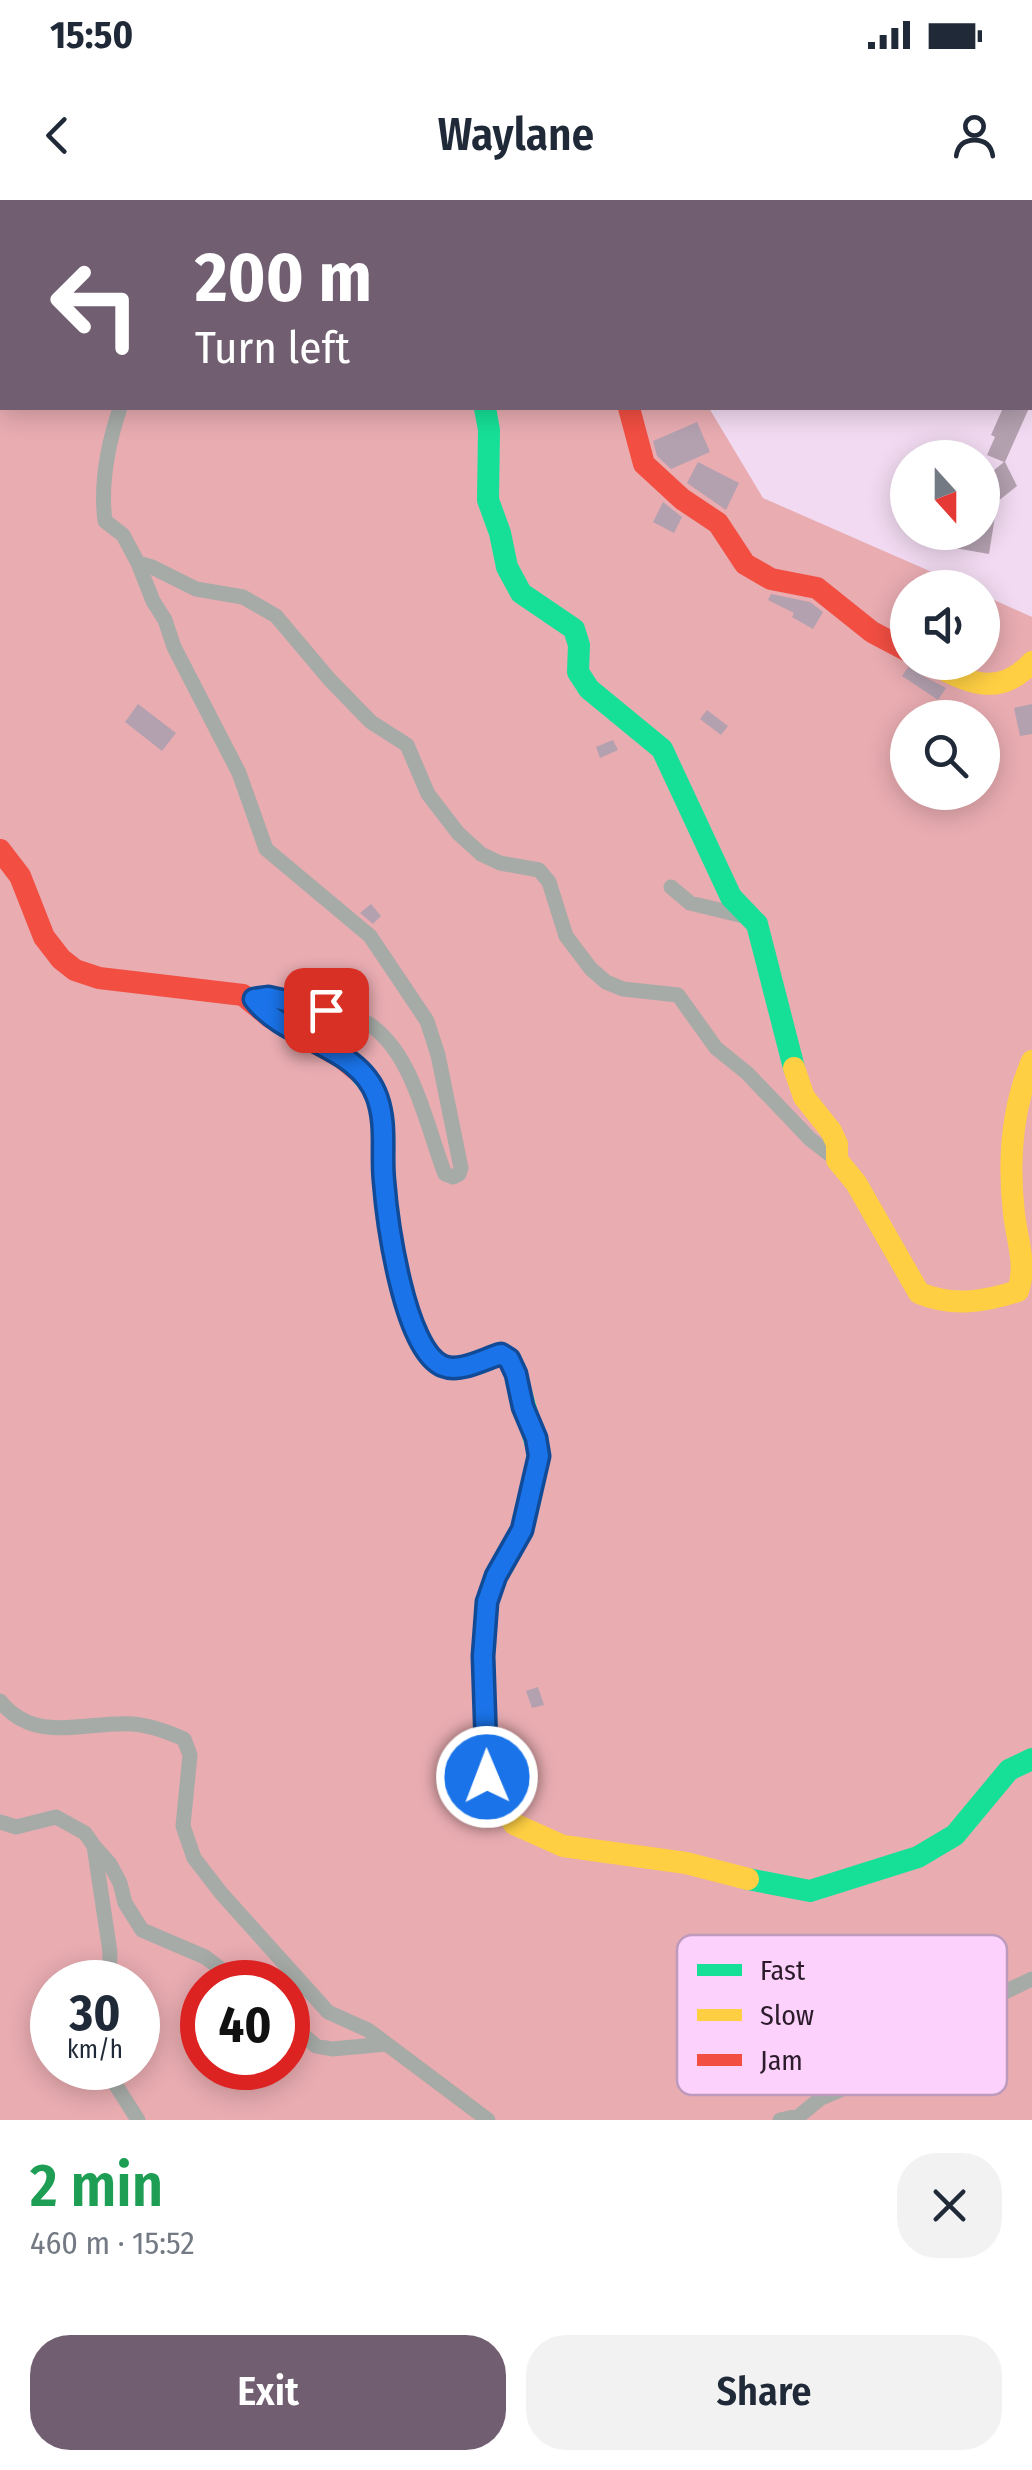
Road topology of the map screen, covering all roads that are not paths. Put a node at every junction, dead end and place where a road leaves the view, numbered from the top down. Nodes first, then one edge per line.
1 (119, 410) edge
2 (484, 410) edge
3 (629, 410) edge
4 (138, 564) junction
5 (890, 642) edge
6 (1032, 662) edge
7 (967, 680) edge
8 (0, 850) edge
9 (670, 887) dead end
10 (752, 918) junction
11 (254, 999) junction
12 (1032, 1061) edge
13 (837, 1160) junction
14 (0, 1702) edge
15 (1032, 1759) edge
16 (0, 1822) edge
17 (94, 1846) junction
18 (110, 1960) edge
19 (208, 1960) edge
20 (1032, 1979) edge
21 (1007, 1991) edge
22 (310, 2041) edge
23 (387, 2044) junction
24 (119, 2090) edge
25 (828, 2095) edge
26 (138, 2120) edge
27 (488, 2120) edge
28 (780, 2120) edge

1 - 4 street
2 - 10 street
3 - 5 street
4 - 11 street
4 - 13 street
6 - 7 street
8 - 11 street
9 - 10 street
10 - 13 street
11 - 15 street
12 - 13 street
14 - 23 street
16 - 17 street
17 - 18 street
17 - 19 street
20 - 21 street
22 - 23 street
23 - 27 street
24 - 26 street
25 - 28 street

